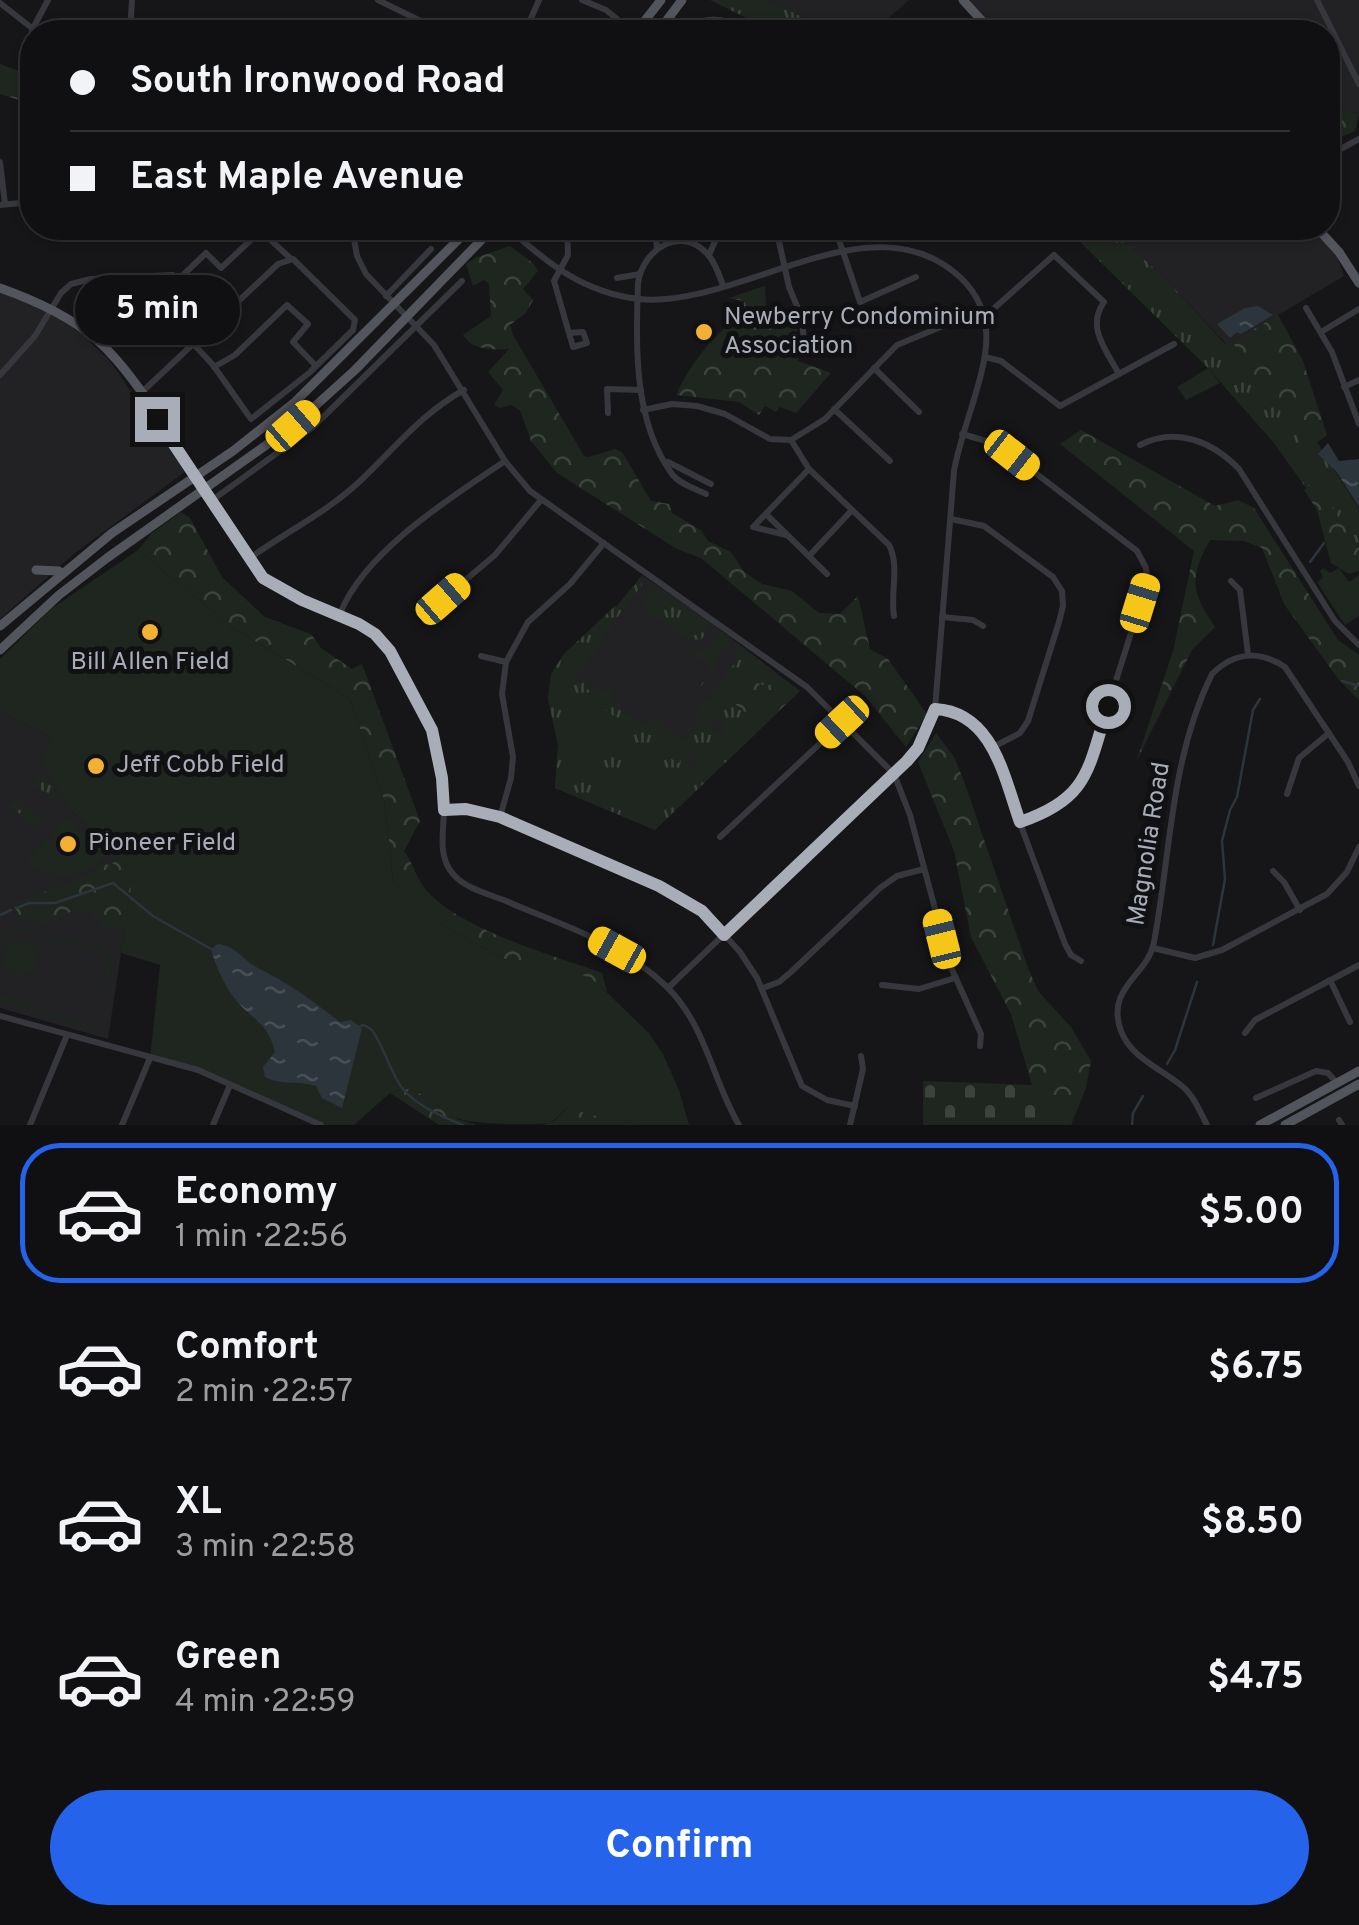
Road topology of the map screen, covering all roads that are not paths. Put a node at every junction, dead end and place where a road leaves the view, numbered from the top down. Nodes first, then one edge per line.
1 (378, 0) edge
2 (582, 0) edge
3 (661, 0) edge
4 (963, 0) edge
5 (0, 3) edge
6 (21, 20) edge
7 (423, 20) edge
8 (617, 20) edge
9 (641, 20) edge
10 (981, 20) edge
11 (1340, 46) edge
12 (1359, 84) edge
13 (0, 162) edge
14 (2, 204) edge
15 (251, 240) edge
16 (271, 240) edge
17 (355, 240) edge
18 (458, 240) edge
19 (481, 240) edge
20 (522, 240) edge
21 (567, 240) edge
22 (656, 240) edge
23 (668, 240) edge
24 (715, 240) edge
25 (778, 240) edge
26 (838, 240) edge
27 (1328, 240) edge
28 (668, 243) junction
29 (657, 248) junction
30 (431, 249) dead end
31 (842, 252) junction
32 (709, 255) junction
33 (292, 259) junction
34 (784, 269) junction
35 (558, 270) junction
36 (640, 274) junction
37 (916, 277) dead end
38 (106, 278) junction
39 (180, 278) junction
40 (617, 278) dead end
41 (462, 281) dead end
42 (1359, 283) edge
43 (723, 285) junction
44 (0, 288) edge
45 (386, 296) junction
46 (638, 299) junction
47 (395, 305) junction
48 (1306, 308) dead end
49 (51, 309) junction
50 (1359, 310) edge
51 (983, 313) junction
52 (406, 317) junction
53 (219, 320) junction
54 (416, 327) junction
55 (1321, 332) junction
56 (569, 334) dead end
57 (193, 344) junction
58 (1174, 344) dead end
59 (806, 355) dead end
60 (985, 357) junction
61 (316, 366) junction
62 (214, 367) junction
63 (874, 368) junction
64 (1118, 374) junction
65 (0, 375) edge
66 (1359, 380) edge
67 (1344, 387) junction
68 (464, 390) junction
69 (641, 390) junction
70 (140, 394) junction
71 (834, 409) junction
72 (643, 410) junction
73 (918, 412) dead end
74 (608, 413) dead end
75 (1359, 424) edge
76 (962, 434) junction
77 (792, 440) junction
78 (1140, 445) dead end
79 (890, 461) dead end
80 (505, 462) junction
81 (667, 462) junction
82 (809, 469) junction
83 (195, 476) junction
84 (711, 484) dead end
85 (204, 490) junction
86 (706, 494) dead end
87 (542, 500) junction
88 (212, 501) junction
89 (852, 510) junction
90 (766, 514) junction
91 (951, 519) junction
92 (786, 535) junction
93 (604, 543) junction
94 (809, 556) junction
95 (249, 558) junction
96 (66, 568) junction
97 (36, 570) dead end
98 (827, 574) dead end
99 (1231, 581) dead end
100 (443, 599) dead end
101 (340, 614) junction
102 (894, 616) dead end
103 (942, 616) junction
104 (0, 626) edge
105 (983, 626) dead end
106 (1359, 644) edge
107 (0, 650) edge
108 (1248, 654) junction
109 (481, 656) dead end
110 (506, 662) junction
111 (935, 709) junction
112 (842, 722) junction
113 (1329, 733) junction
114 (993, 747) junction
115 (894, 774) junction
116 (1359, 786) edge
117 (1286, 794) dead end
118 (444, 810) junction
119 (500, 817) junction
120 (1020, 822) junction
121 (720, 836) dead end
122 (1359, 847) edge
123 (924, 869) junction
124 (1272, 872) dead end
125 (1300, 910) junction
126 (724, 935) junction
127 (1153, 948) junction
128 (1081, 961) dead end
129 (1359, 966) edge
130 (954, 978) junction
131 (1330, 980) junction
132 (882, 985) dead end
133 (668, 988) junction
134 (763, 988) junction
135 (0, 1016) edge
136 (1350, 1022) dead end
137 (1246, 1033) dead end
138 (67, 1035) junction
139 (980, 1046) dead end
140 (861, 1056) dead end
141 (150, 1058) junction
142 (1359, 1071) edge
143 (230, 1084) junction
144 (1337, 1084) junction
145 (1359, 1084) edge
146 (1256, 1098) dead end
147 (854, 1106) junction
148 (299, 1121) edge
149 (30, 1125) edge
150 (122, 1125) edge
151 (213, 1125) edge
152 (321, 1125) edge
153 (739, 1125) edge
154 (850, 1125) edge
155 (1207, 1125) edge
156 (1260, 1125) edge
157 (1286, 1125) edge

1 - 7 street
2 - 8 street
3 - 9 main road
4 - 10 main road
5 - 6 street
11 - 12 street
13 - 14 street
15 - 39 street
16 - 33 street
17 - 45 street
18 - 47 main road
19 - 52 main road
20 - 35 street
21 - 35 street
22 - 29 street
23 - 28 street
24 - 32 street
25 - 34 street
26 - 31 street
27 - 42 main road
28 - 29 street
28 - 32 street
29 - 36 street
30 - 45 street
31 - 34 street
31 - 37 street
31 - 51 street
32 - 43 street
33 - 53 street
33 - 61 street
34 - 43 street
34 - 59 street
35 - 46 street
35 - 56 street
36 - 40 street
36 - 46 street
38 - 39 street
38 - 49 street
38 - 57 street
39 - 53 street
41 - 54 street
43 - 46 street
44 - 49 main road
45 - 47 street
46 - 69 street
47 - 52 street
47 - 83 main road
48 - 55 street
49 - 65 street
49 - 70 main road
50 - 55 street
51 - 60 street
51 - 63 street
51 - 64 street
52 - 54 street
52 - 85 main road
53 - 57 street
54 - 68 street
54 - 88 street
55 - 67 street
57 - 62 street
57 - 70 street
58 - 64 street
60 - 64 street
60 - 76 street
61 - 62 street
61 - 62 street
63 - 71 street
63 - 73 street
66 - 67 street
67 - 75 street
68 - 80 street
68 - 95 street
69 - 72 street
69 - 74 street
70 - 83 main road
71 - 77 street
71 - 79 street
72 - 77 street
72 - 81 street
76 - 91 street
76 - 120 street
77 - 82 street
78 - 106 street
80 - 87 street
80 - 101 street
81 - 84 street
81 - 86 street
82 - 89 street
82 - 90 street
83 - 85 main road
83 - 96 main road
85 - 88 street
85 - 107 main road
87 - 93 street
87 - 100 street
88 - 95 street
89 - 94 street
89 - 102 street
90 - 92 street
90 - 92 street
91 - 103 street
91 - 114 street
92 - 94 street
93 - 110 street
93 - 112 street
94 - 98 street
95 - 101 street
96 - 97 main road
96 - 104 main road
99 - 108 street
101 - 118 street
103 - 105 street
103 - 111 street
108 - 113 street
108 - 127 street, Magnolia Road
109 - 110 street
110 - 119 street
111 - 114 street
111 - 115 street
112 - 115 street
112 - 121 street
113 - 116 street
113 - 117 street
114 - 120 street
115 - 123 street
115 - 126 street
118 - 119 street
118 - 133 street
119 - 126 street
120 - 128 street
122 - 125 street, Magnolia Road
123 - 130 street
123 - 134 street
124 - 125 street
125 - 127 street, Magnolia Road
126 - 133 street
126 - 134 street
127 - 155 street, Magnolia Road
129 - 131 street
130 - 132 street
130 - 139 street
131 - 136 street
131 - 137 street
133 - 153 street
134 - 147 street
135 - 138 street
138 - 141 street
138 - 149 street
140 - 147 street
141 - 143 street
141 - 150 street
142 - 144 main road
143 - 148 street
143 - 151 street
144 - 146 street
144 - 156 main road
145 - 157 main road
147 - 154 street
148 - 152 street

